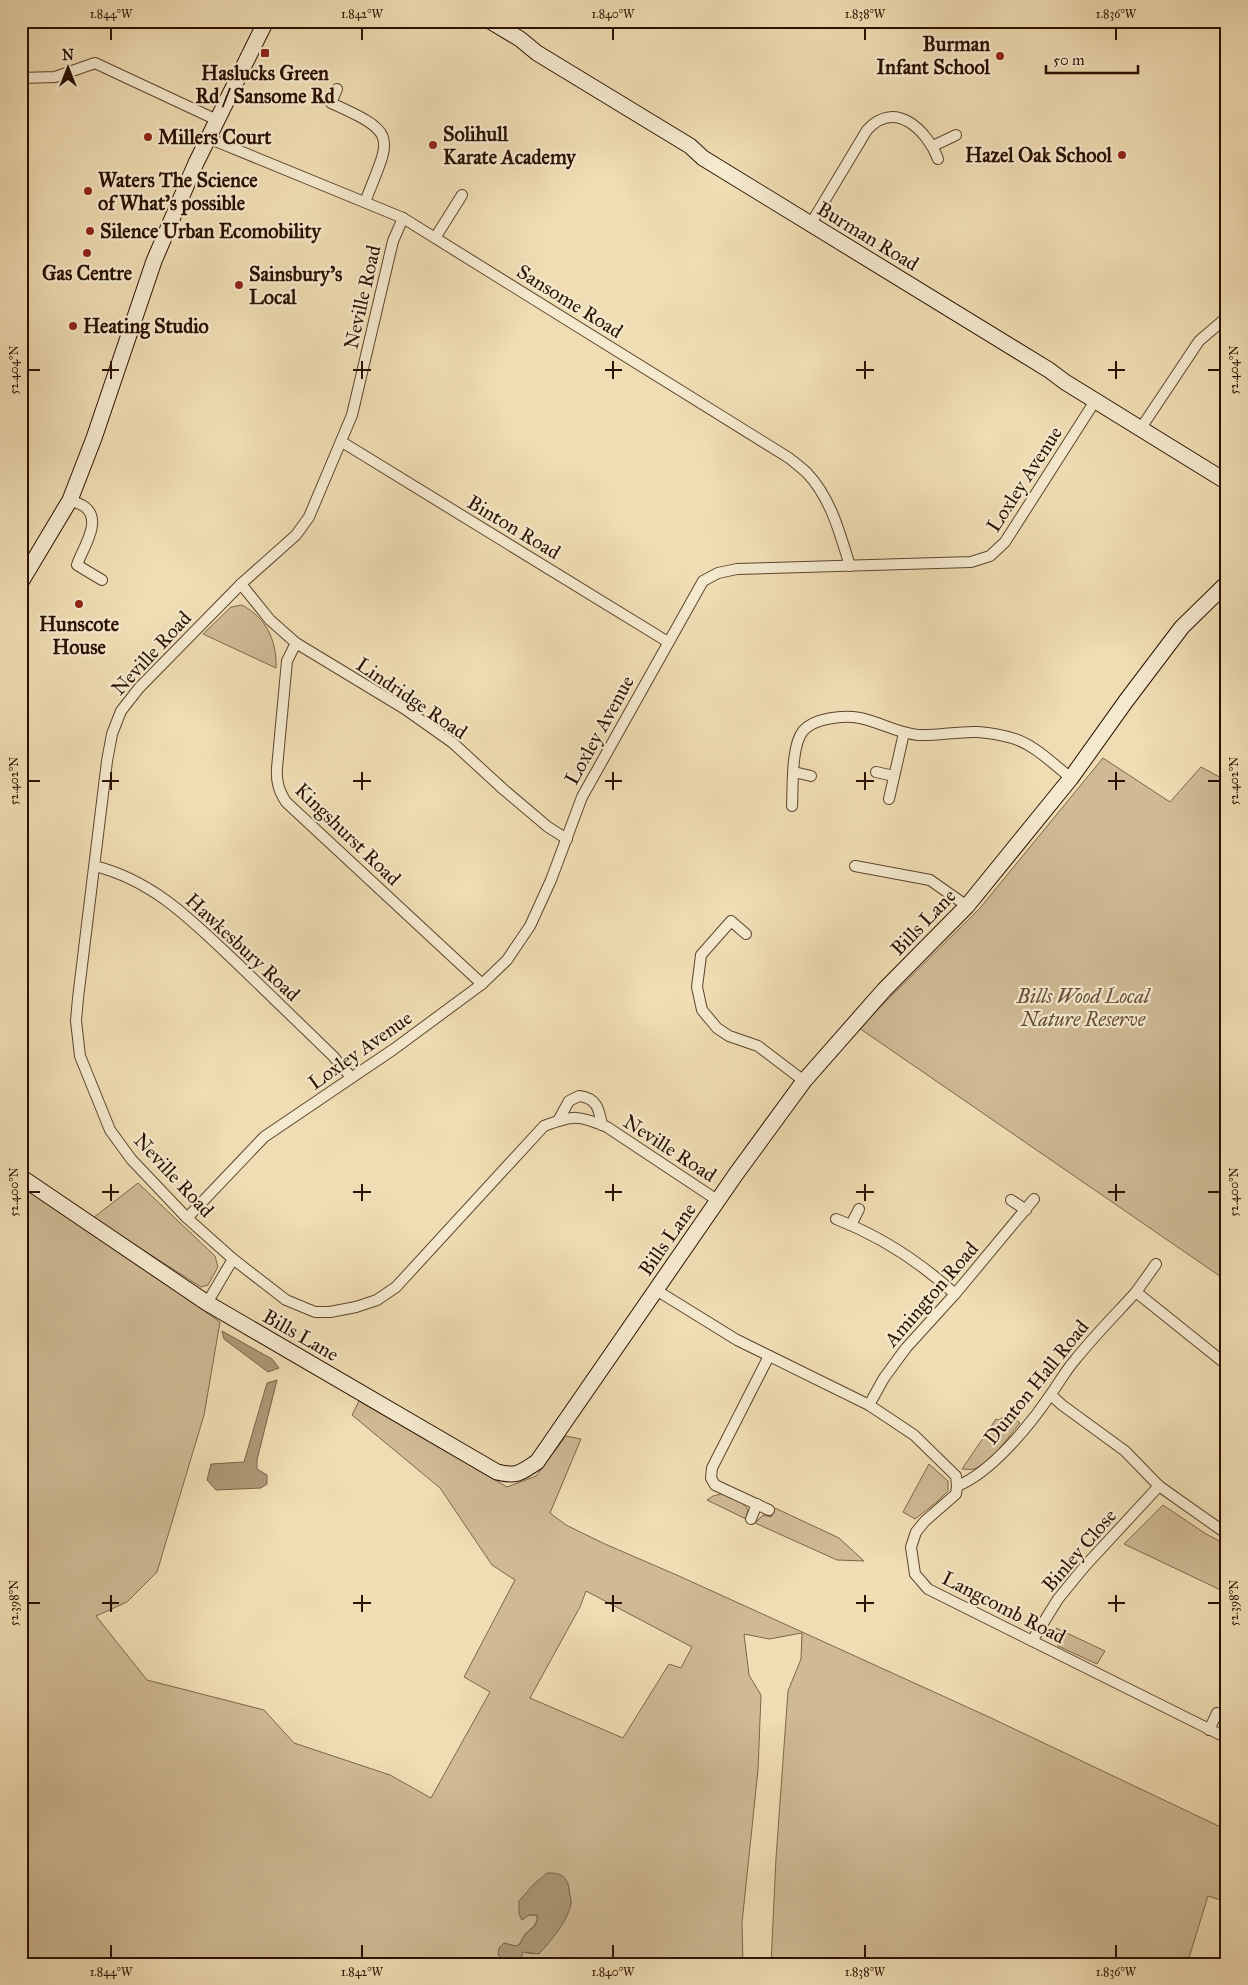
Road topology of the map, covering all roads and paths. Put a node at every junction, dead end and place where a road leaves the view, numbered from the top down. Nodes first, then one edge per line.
1 (266, 21) edge
2 (490, 21) edge
3 (21, 78) edge
4 (336, 89) dead end
5 (217, 120) junction
6 (956, 134) dead end
7 (208, 138) junction
8 (933, 146) junction
9 (938, 159) dead end
10 (462, 194) dead end
11 (365, 202) junction
12 (402, 218) junction
13 (810, 224) junction
14 (435, 238) junction
15 (1227, 317) edge
16 (1096, 400) junction
17 (1140, 428) junction
18 (342, 442) junction
19 (1227, 482) edge
20 (70, 500) junction
21 (850, 566) junction
22 (102, 580) dead end
23 (21, 582) edge
24 (1227, 583) edge
25 (241, 584) junction
26 (668, 642) junction
27 (296, 643) junction
28 (904, 733) junction
29 (794, 772) junction
30 (876, 772) dead end
31 (812, 776) dead end
32 (894, 776) junction
33 (1071, 778) junction
34 (889, 799) dead end
35 (792, 806) dead end
36 (567, 839) junction
37 (95, 866) junction
38 (855, 866) dead end
39 (967, 906) junction
40 (746, 934) dead end
41 (482, 984) junction
42 (351, 1077) junction
43 (804, 1082) junction
44 (558, 1121) junction
45 (602, 1125) junction
46 (21, 1177) edge
47 (718, 1200) junction
48 (1011, 1200) dead end
49 (1034, 1200) dead end
50 (859, 1208) dead end
51 (1026, 1210) junction
52 (187, 1218) junction
53 (836, 1219) dead end
54 (852, 1225) junction
55 (233, 1259) junction
56 (1156, 1264) dead end
57 (656, 1290) junction
58 (1136, 1292) junction
59 (955, 1294) junction
60 (207, 1303) junction
61 (769, 1356) junction
62 (1227, 1365) edge
63 (1051, 1395) junction
64 (870, 1405) junction
65 (957, 1486) junction
66 (1159, 1486) junction
67 (757, 1504) junction
68 (769, 1510) dead end
69 (750, 1519) dead end
70 (1227, 1534) edge
71 (1032, 1641) junction
72 (1218, 1713) dead end
73 (1209, 1730) junction
74 (1227, 1738) edge

1 - 5 street
2 - 13 street, Burman Road
3 - 5 street
4 - 11 street
5 - 7 street
6 - 8 street
7 - 11 street, Sansome Road
7 - 20 street
8 - 9 street
8 - 13 street
10 - 14 street
11 - 12 street, Sansome Road
12 - 14 street, Sansome Road
12 - 18 street, Neville Road
13 - 16 street, Burman Road
14 - 21 street, Sansome Road
15 - 17 street
16 - 17 street, Burman Road
16 - 21 street, Loxley Avenue
17 - 19 street, Burman Road
18 - 25 street, Neville Road
18 - 26 street, Binton Road
20 - 22 street
20 - 23 street
21 - 26 street, Loxley Avenue
24 - 33 street, Bills Lane
25 - 27 street, Lindridge Road
25 - 37 street, Neville Road
26 - 36 street, Loxley Avenue
27 - 36 street, Lindridge Road
27 - 41 street, Kingshurst Road
28 - 29 street
28 - 32 street
28 - 33 street
29 - 31 street
29 - 35 street
30 - 32 street
32 - 34 street
33 - 39 street, Bills Lane
36 - 41 street, Loxley Avenue
37 - 42 street, Hawkesbury Road
37 - 52 street, Neville Road
38 - 39 street
39 - 43 street, Bills Lane
40 - 43 street
41 - 42 street, Loxley Avenue
42 - 52 street, Loxley Avenue
43 - 47 street, Bills Lane
44 - 45 street, Neville Road
44 - 45 street, Neville Road
44 - 55 street, Neville Road
45 - 47 street, Neville Road
46 - 60 street, Bills Lane
47 - 57 street, Bills Lane
48 - 51 street
49 - 51 street, Amington Road
50 - 54 street
51 - 59 street, Amington Road
52 - 55 street, Neville Road
53 - 54 street
54 - 59 street
55 - 60 street
56 - 58 street, Dunton Hall Road
57 - 60 street, Bills Lane
57 - 61 street
58 - 62 street
58 - 63 street, Dunton Hall Road
59 - 64 street, Amington Road
61 - 64 street
61 - 67 street
63 - 65 street, Dunton Hall Road
63 - 66 street
64 - 65 street
65 - 71 street, Langcomb Road
66 - 70 street
66 - 71 street, Binley Close
67 - 68 street
67 - 69 street
71 - 73 street, Langcomb Road
72 - 73 street
73 - 74 street, Langcomb Road

